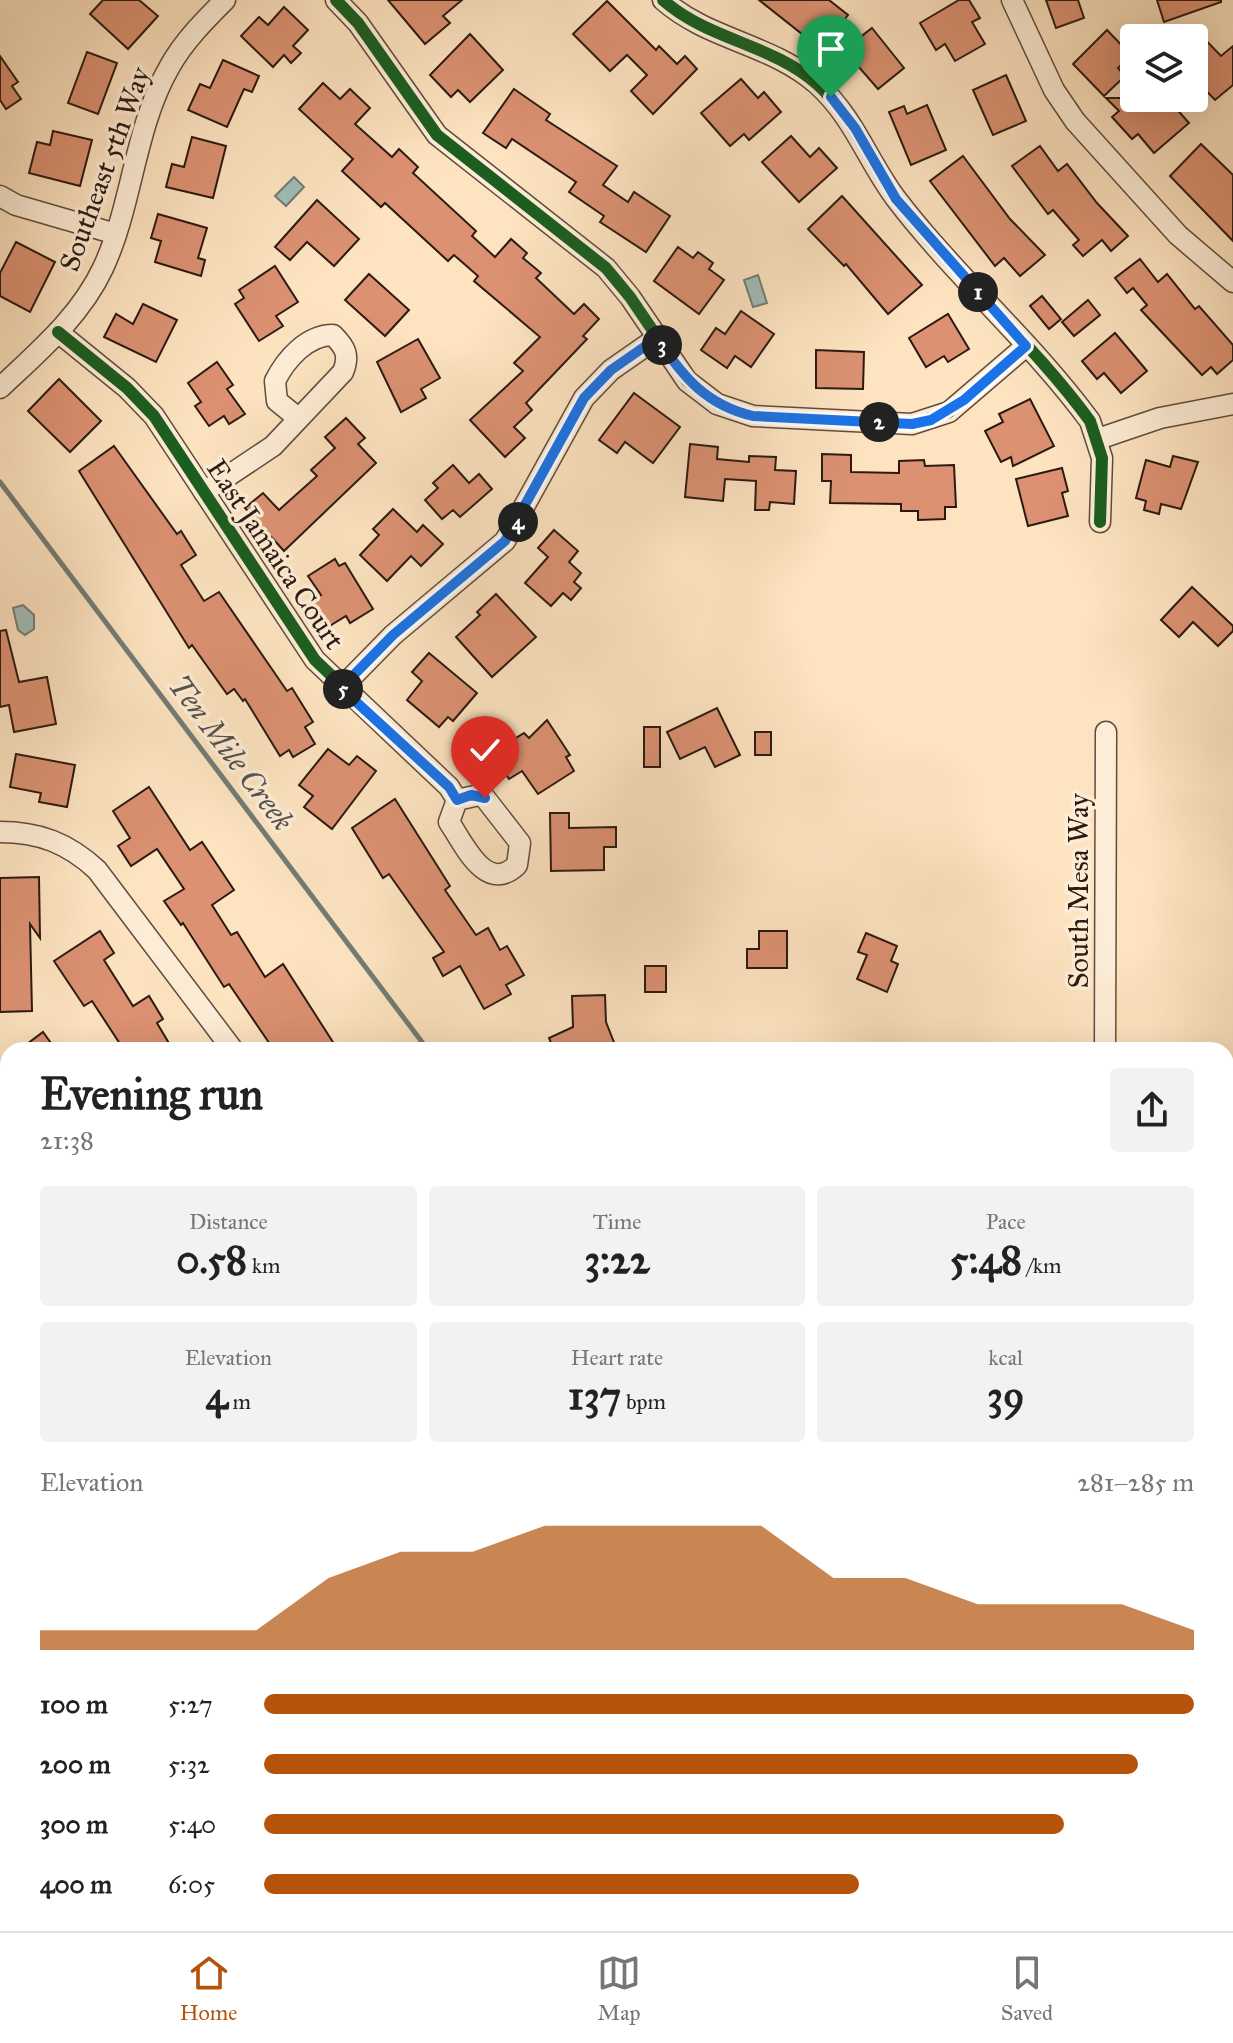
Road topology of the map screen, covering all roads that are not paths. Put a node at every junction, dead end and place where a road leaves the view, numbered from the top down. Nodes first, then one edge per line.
1 (336, 0) edge
2 (663, 0) edge
3 (1012, 0) edge
4 (214, 4) edge
5 (0, 196) edge
6 (116, 234) junction
7 (1233, 282) edge
8 (58, 332) junction
9 (657, 338) junction
10 (1026, 346) junction
11 (0, 388) edge
12 (1233, 404) edge
13 (298, 418) dead end
14 (1098, 439) junction
15 (204, 492) junction
16 (1100, 522) dead end
17 (341, 688) junction
18 (1106, 732) dead end
19 (457, 800) dead end
20 (0, 832) edge
21 (227, 1042) edge
22 (1105, 1042) edge

1 - 9 street
2 - 10 street
3 - 7 street
4 - 6 street, Southeast 5th Way
5 - 6 street
6 - 8 street, Southeast 5th Way
8 - 11 street, Southeast 5th Way
8 - 15 street, East Jamaica Court
9 - 10 street
9 - 17 street
10 - 14 street
12 - 14 street
13 - 15 street
14 - 16 street
15 - 17 street, East Jamaica Court
17 - 19 street, East Jamaica Court
18 - 22 street, South Mesa Way
20 - 21 street

